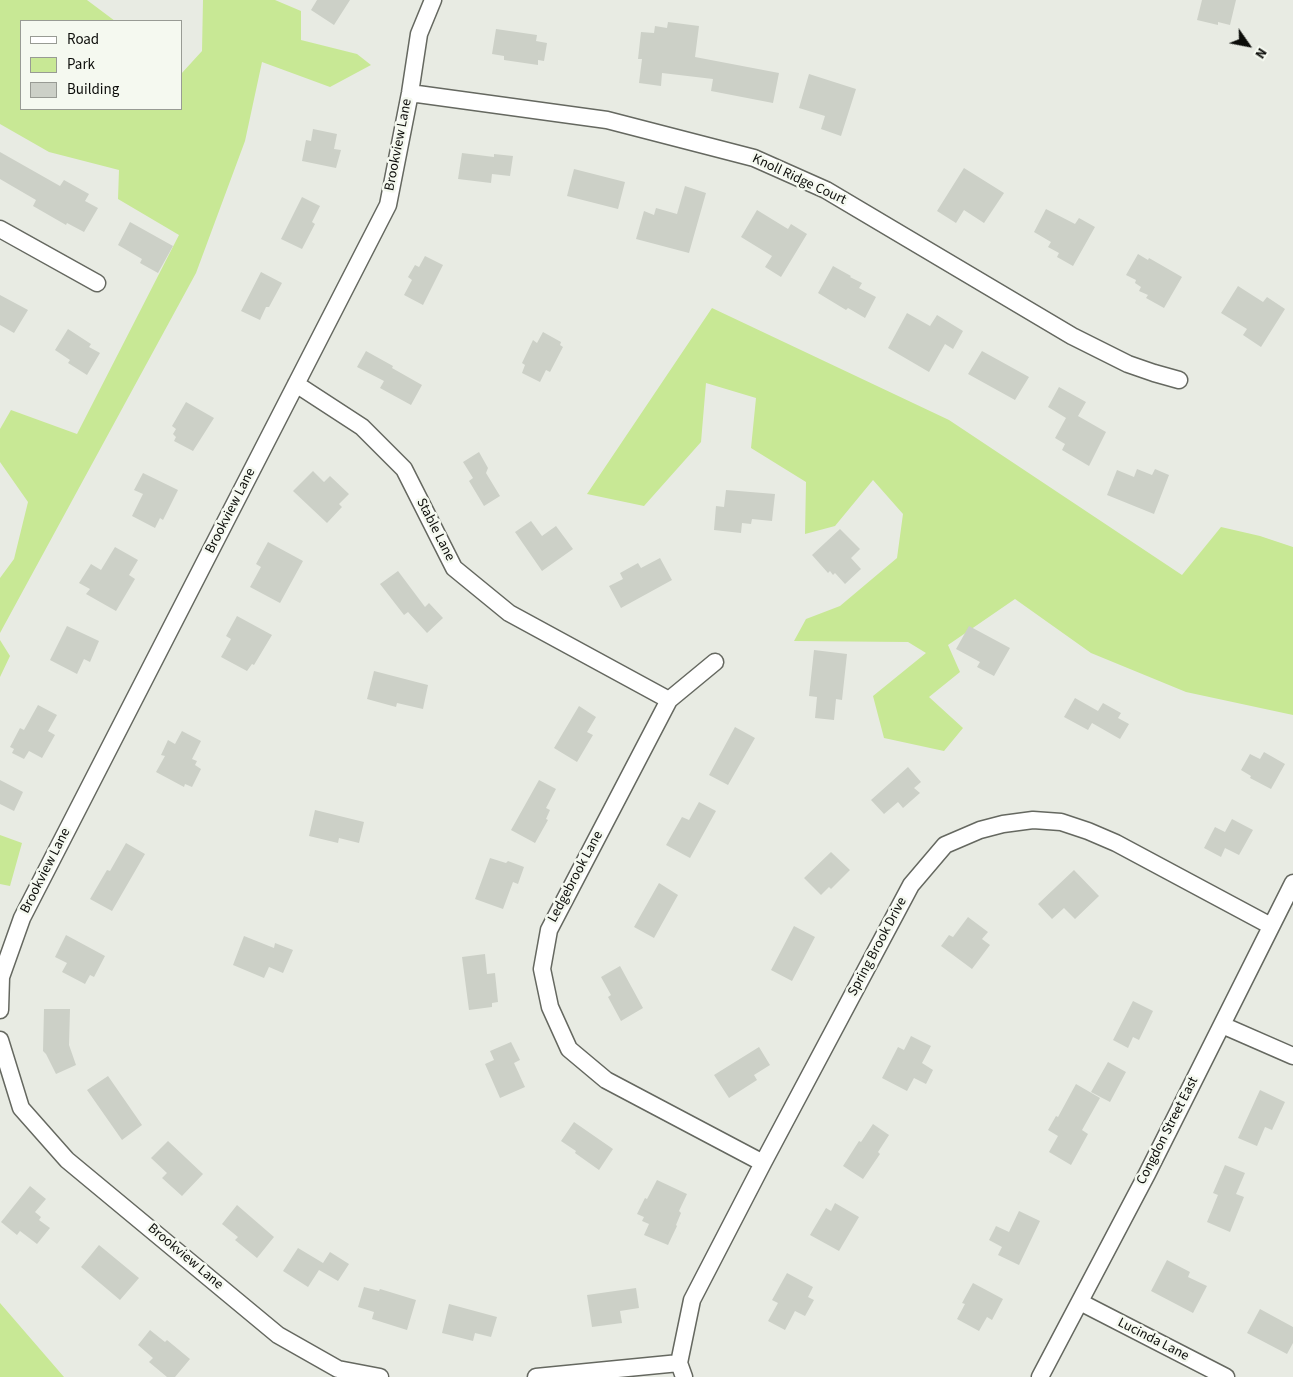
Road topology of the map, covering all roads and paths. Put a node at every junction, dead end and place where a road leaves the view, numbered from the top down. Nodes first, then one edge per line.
1 (432, 0) edge
2 (410, 93) junction
3 (0, 229) edge
4 (97, 284) dead end
5 (1179, 380) dead end
6 (296, 384) junction
7 (715, 662) dead end
8 (669, 700) junction
9 (1293, 883) edge
10 (1271, 926) junction
11 (0, 1010) edge
12 (1222, 1025) junction
13 (0, 1040) edge
14 (1293, 1056) edge
15 (763, 1163) junction
16 (1080, 1302) junction
17 (681, 1370) edge
18 (380, 1377) edge
19 (536, 1377) edge
20 (1040, 1377) edge
21 (1226, 1377) edge

1 - 2 street, Brookview Lane
2 - 5 street, Knoll Ridge Court
2 - 6 street, Brookview Lane
3 - 4 street
6 - 8 street, Stable Lane
6 - 11 street, Brookview Lane
7 - 8 street, Ledgebrook Lane
8 - 15 street, Ledgebrook Lane
9 - 10 street, Congdon Street East
10 - 12 street, Congdon Street East
10 - 15 street, Spring Brook Drive
12 - 14 street
12 - 16 street, Congdon Street East
13 - 18 street, Brookview Lane
15 - 17 street, Spring Brook Drive
16 - 20 street, Congdon Street East
16 - 21 street, Lucinda Lane
17 - 19 street

